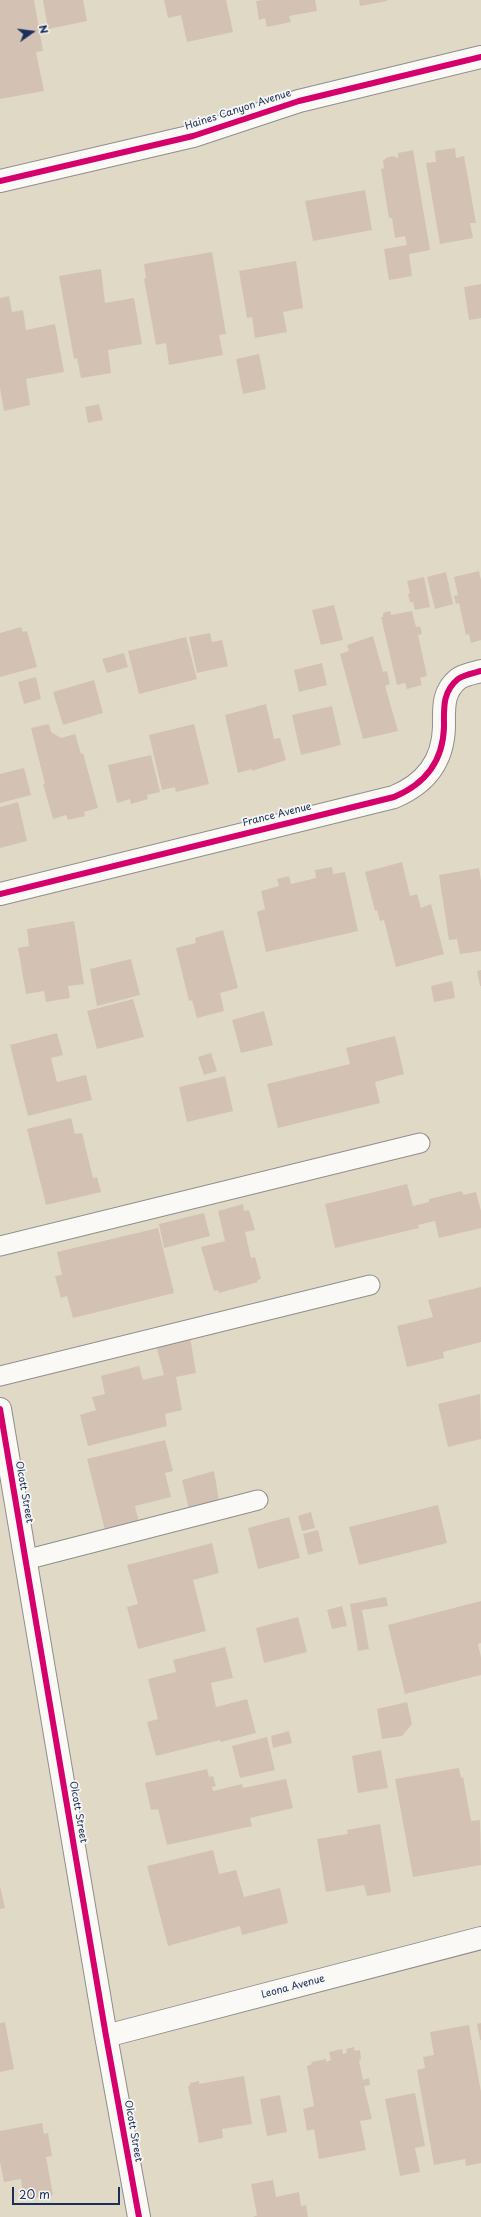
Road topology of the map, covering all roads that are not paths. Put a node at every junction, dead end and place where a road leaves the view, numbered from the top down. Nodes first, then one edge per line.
1 (481, 57) edge
2 (0, 181) edge
3 (481, 671) edge
4 (0, 894) edge
5 (420, 1143) dead end
6 (0, 1246) edge
7 (370, 1285) dead end
8 (0, 1376) edge
9 (0, 1409) edge
10 (258, 1500) dead end
11 (26, 1560) junction
12 (481, 1938) edge
13 (106, 2036) junction
14 (139, 2217) edge

1 - 2 street, Haines Canyon Avenue
3 - 4 street, France Avenue
5 - 6 lane
7 - 8 lane
9 - 11 street, Olcott Street
10 - 11 lane
11 - 13 street, Olcott Street
12 - 13 street, Leona Avenue
13 - 14 street, Olcott Street

